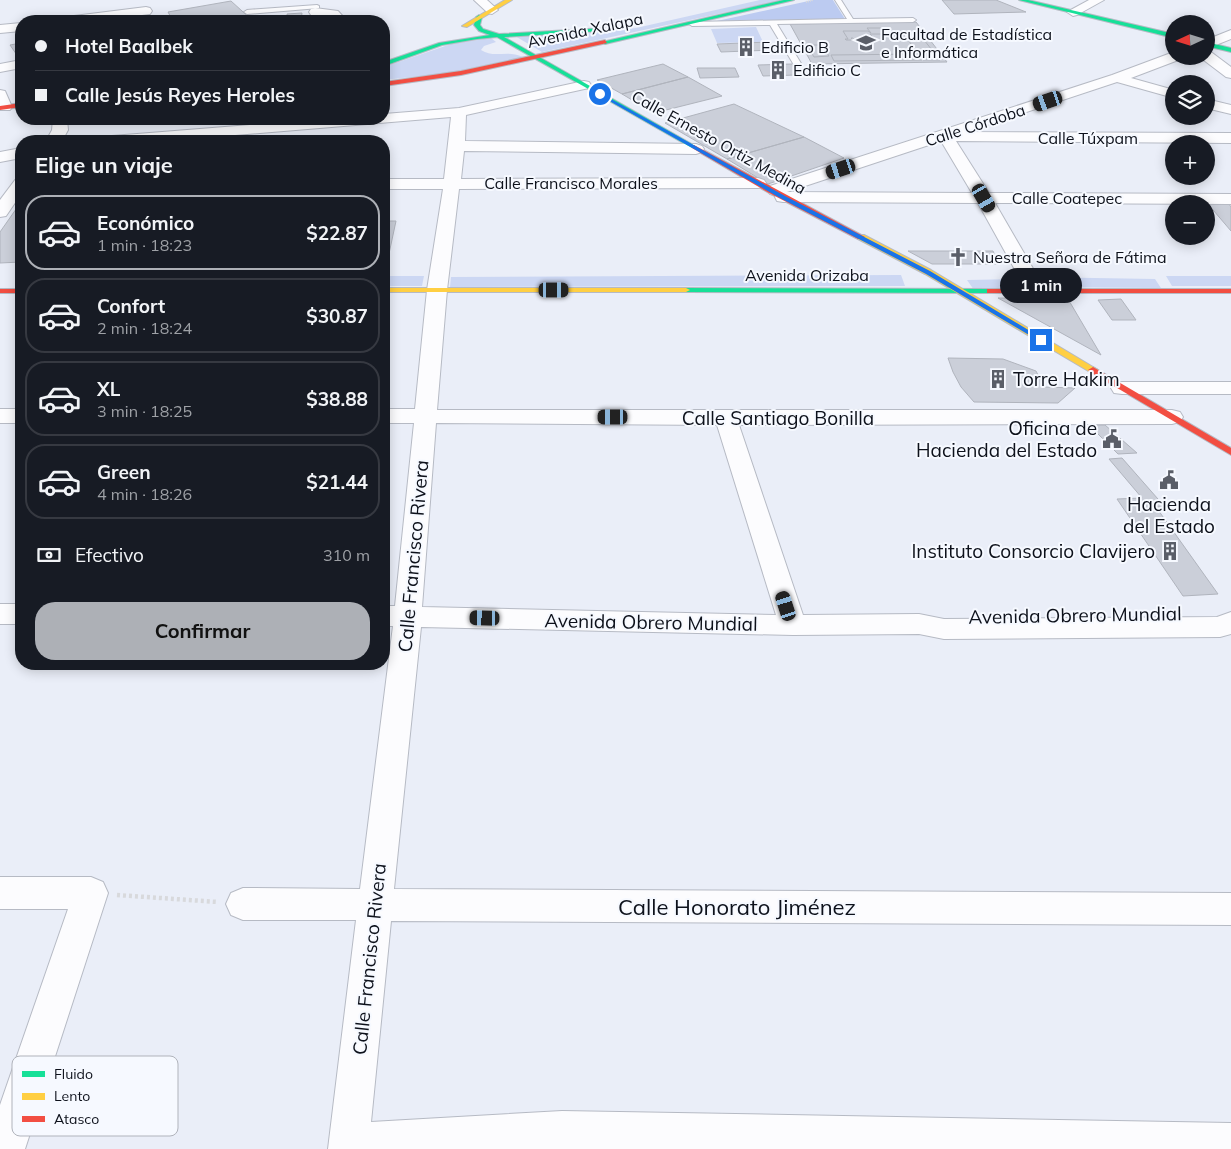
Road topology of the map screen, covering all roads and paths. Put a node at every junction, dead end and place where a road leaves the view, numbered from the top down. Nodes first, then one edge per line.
1 (480, 0) edge
2 (509, 0) edge
3 (521, 0) edge
4 (752, 0) edge
5 (791, 0) edge
6 (838, 0) edge
7 (1022, 0) edge
8 (1098, 0) edge
9 (317, 10) edge
10 (492, 10) junction
11 (146, 11) dead end
12 (248, 12) dead end
13 (1073, 12) junction
14 (114, 15) edge
15 (335, 15) edge
16 (479, 17) junction
17 (913, 20) dead end
18 (851, 21) junction
19 (772, 22) junction
20 (692, 24) junction
21 (15, 28) edge
22 (0, 29) edge
23 (1165, 34) edge
24 (1231, 34) edge
25 (497, 35) junction
26 (1215, 43) edge
27 (1215, 48) edge
28 (424, 50) junction
29 (1231, 50) edge
30 (1215, 56) edge
31 (535, 58) junction
32 (1165, 60) edge
33 (390, 62) edge
34 (15, 65) edge
35 (798, 65) dead end
36 (0, 68) edge
37 (1231, 74) edge
38 (1117, 78) junction
39 (390, 83) edge
40 (584, 85) junction
41 (1165, 91) edge
42 (15, 105) edge
43 (1, 106) edge
44 (1215, 106) edge
45 (1231, 110) edge
46 (15, 112) edge
47 (459, 112) junction
48 (390, 118) edge
49 (304, 125) edge
50 (184, 135) edge
51 (945, 135) junction
52 (1231, 138) edge
53 (457, 146) junction
54 (696, 149) junction
55 (15, 154) edge
56 (0, 157) edge
57 (758, 183) junction
58 (390, 184) edge
59 (451, 184) junction
60 (15, 185) edge
61 (0, 186) edge
62 (15, 192) edge
63 (778, 194) junction
64 (984, 198) junction
65 (1231, 199) edge
66 (0, 212) edge
67 (908, 272) dead end
68 (928, 272) junction
69 (948, 272) dead end
70 (439, 277) junction
71 (1029, 277) junction
72 (1160, 278) dead end
73 (390, 289) edge
74 (0, 291) edge
75 (15, 291) edge
76 (1168, 291) junction
77 (1231, 291) edge
78 (961, 292) junction
79 (1122, 388) junction
80 (1231, 388) edge
81 (0, 416) edge
82 (15, 416) edge
83 (390, 416) edge
84 (425, 416) junction
85 (1172, 417) junction
86 (726, 418) junction
87 (1231, 452) edge
88 (0, 614) edge
89 (15, 614) edge
90 (396, 616) edge
91 (1231, 618) edge
92 (1231, 622) edge
93 (919, 624) junction
94 (793, 625) junction
95 (0, 893) edge
96 (91, 893) junction
97 (244, 904) joint
98 (375, 905) junction
99 (1231, 909) edge
100 (34, 1056) edge
101 (12, 1121) edge
102 (5, 1141) edge
103 (1231, 1143) edge
104 (348, 1146) edge

1 - 10 street
2 - 10 main road
3 - 25 main road
4 - 25 main road, Avenida Xalapa
5 - 20 main road, Avenida Xalapa
6 - 18 lane
7 - 13 main road
8 - 13 street
9 - 12 lane
9 - 15 street
10 - 16 main road
11 - 14 street
13 - 23 main road
16 - 25 main road, Calle Ernesto Ortiz Medina
16 - 28 main road
17 - 18 lane
18 - 19 lane
19 - 20 lane
19 - 35 lane
20 - 31 main road, Avenida Xalapa
21 - 22 street
24 - 26 street
25 - 28 main road, Avenida Xalapa
25 - 31 main road, Calle Ernesto Ortiz Medina
27 - 29 main road
28 - 33 main road, Avenida Xalapa
30 - 37 street
31 - 39 main road, Avenida Xalapa
31 - 40 main road, Calle Ernesto Ortiz Medina
32 - 38 street, Calle Córdoba
34 - 36 street
38 - 41 street
38 - 51 street, Calle Córdoba
40 - 47 street
40 - 54 main road, Calle Ernesto Ortiz Medina
42 - 43 main road
43 - 46 main road
44 - 45 street
47 - 48 street
47 - 53 street, Calle Francisco Rivera
49 - 50 street
51 - 52 street, Calle Túxpam
51 - 63 street, Calle Córdoba
51 - 64 street
53 - 54 street
53 - 59 street, Calle Francisco Rivera
54 - 57 main road, Calle Ernesto Ortiz Medina
55 - 56 street
57 - 59 street, Calle Francisco Morales
57 - 63 main road, Calle Ernesto Ortiz Medina
58 - 59 street, Calle Francisco Morales
59 - 70 street, Calle Francisco Rivera
60 - 61 street
62 - 66 street
63 - 64 street, Calle Coatepec
63 - 68 main road, Calle Ernesto Ortiz Medina
64 - 65 street, Calle Coatepec
64 - 71 street
67 - 68 main road
68 - 69 main road
68 - 78 main road, Calle Ernesto Ortiz Medina
70 - 73 main road, Avenida Orizaba
70 - 78 main road, Avenida Orizaba
70 - 84 street, Calle Francisco Rivera
71 - 76 main road, Avenida Orizaba
71 - 78 main road, Avenida Orizaba
72 - 76 main road
74 - 75 main road
76 - 77 main road, Avenida Orizaba
78 - 79 main road, Calle Ernesto Ortiz Medina
79 - 80 street
79 - 85 main road, Calle Ernesto Ortiz Medina
81 - 82 street
83 - 84 street, Calle Santiago Bonilla
84 - 86 street, Calle Santiago Bonilla
84 - 90 street, Calle Francisco Rivera
85 - 86 street, Calle Santiago Bonilla
85 - 87 main road, Calle Ernesto Ortiz Medina
86 - 94 street
88 - 89 street
90 - 94 street, Avenida Obrero Mundial
90 - 98 street, Calle Francisco Rivera
91 - 93 street, Avenida Obrero Mundial
92 - 93 street, Avenida Obrero Mundial
93 - 94 street, Avenida Obrero Mundial
95 - 96 street
96 - 97 path
96 - 100 street
97 - 98 street, Calle Honorato Jiménez
98 - 99 street, Calle Honorato Jiménez
98 - 104 street, Calle Francisco Rivera
101 - 102 street
103 - 104 street

